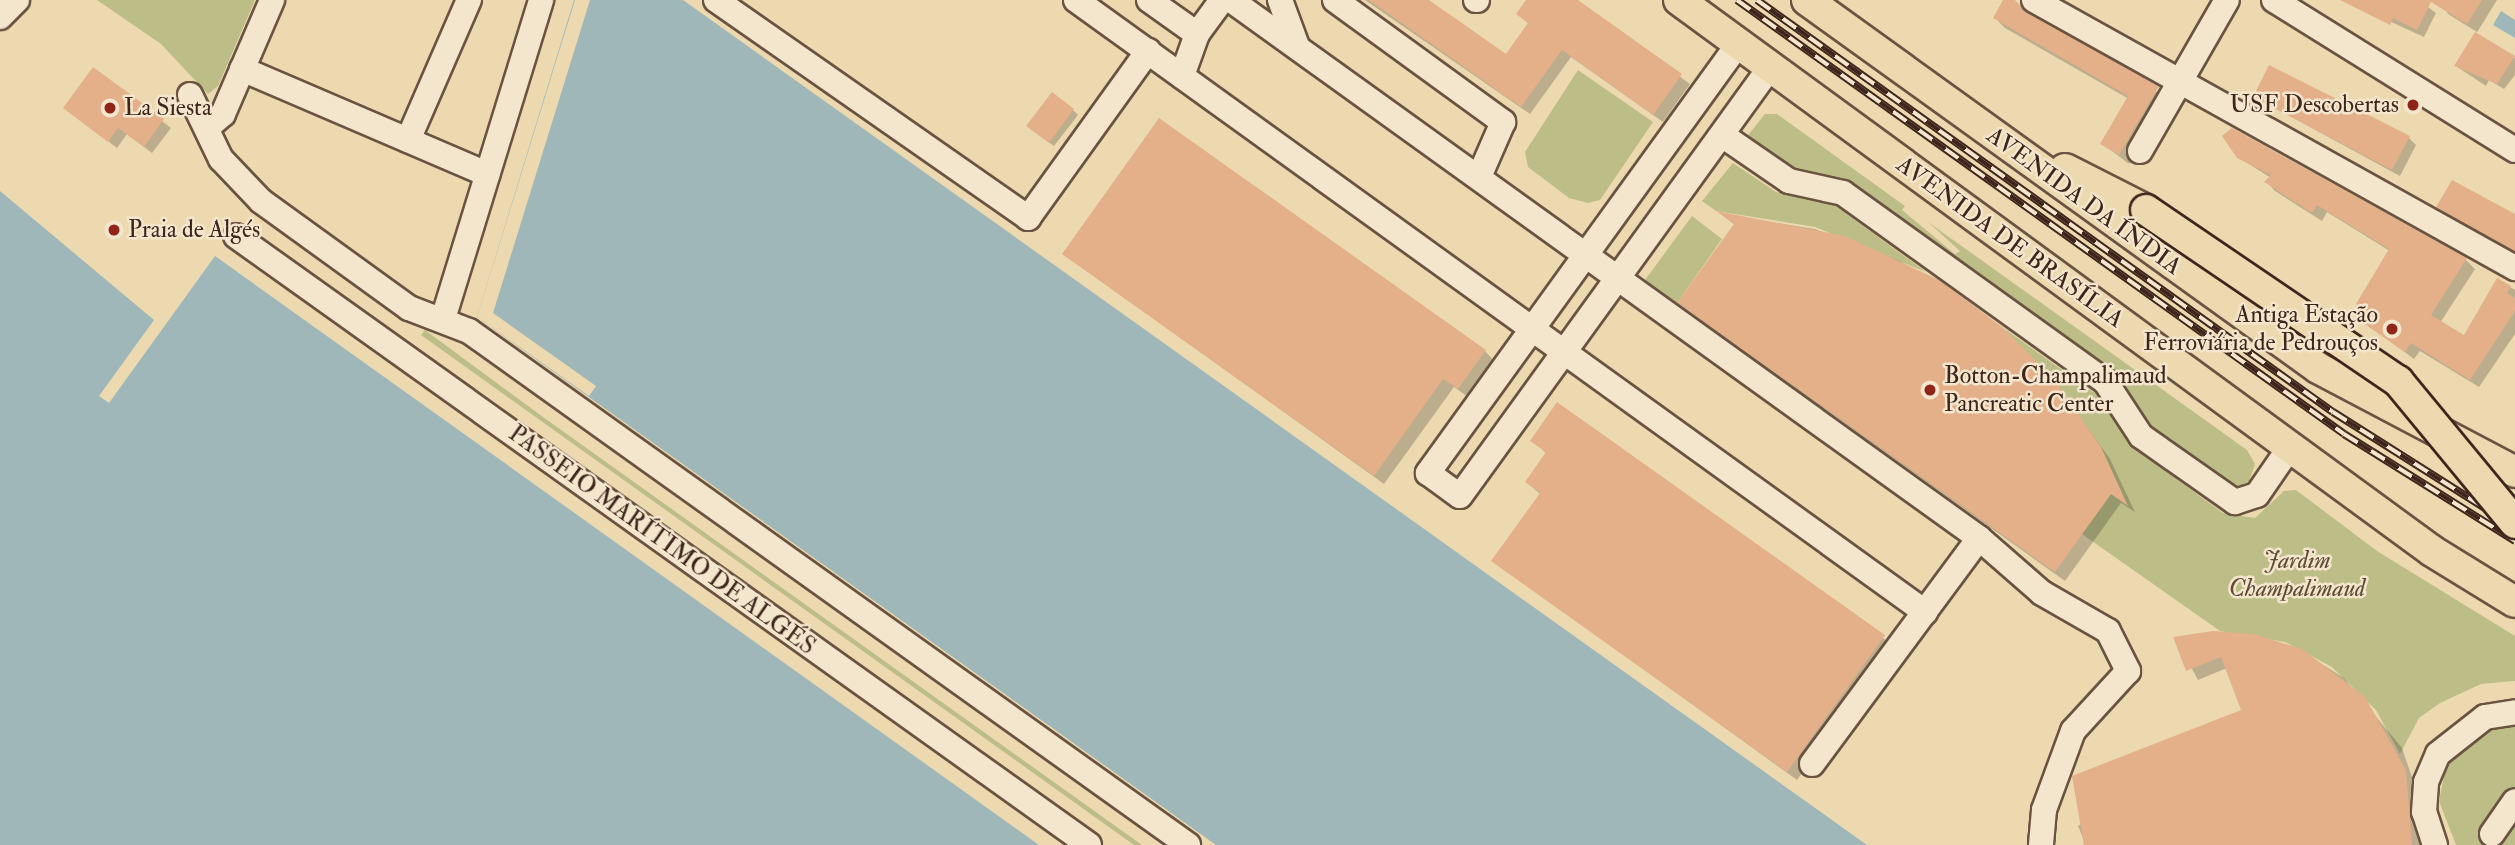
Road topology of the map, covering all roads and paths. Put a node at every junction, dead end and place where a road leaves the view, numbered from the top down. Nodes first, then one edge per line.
1 (17, 0) edge
2 (272, 0) edge
3 (469, 0) edge
4 (541, 0) edge
5 (716, 0) edge
6 (1076, 0) edge
7 (1149, 0) edge
8 (1222, 0) edge
9 (1231, 0) edge
10 (1279, 0) edge
11 (1335, 0) edge
12 (1679, 0) edge
13 (1807, 0) edge
14 (2034, 0) edge
15 (2227, 0) edge
16 (2274, 0) edge
17 (0, 17) edge
18 (1197, 34) junction
19 (1739, 43) junction
20 (1297, 47) junction
21 (1148, 51) junction
22 (1771, 65) junction
23 (242, 69) junction
24 (1182, 76) junction
25 (2179, 83) junction
26 (190, 95) dead end
27 (207, 128) junction
28 (1988, 130) junction
29 (1722, 135) junction
30 (408, 141) junction
31 (1666, 146) junction
32 (2515, 150) edge
33 (2140, 151) dead end
34 (1697, 168) junction
35 (487, 174) junction
36 (1479, 177) junction
37 (236, 236) dead end
38 (1587, 253) junction
39 (2515, 268) edge
40 (1618, 276) junction
41 (443, 319) junction
42 (1532, 329) junction
43 (1564, 351) junction
44 (2290, 447) junction
45 (2515, 472) edge
46 (2515, 523) edge
47 (1979, 538) junction
48 (2515, 602) edge
49 (1925, 612) junction
50 (2515, 712) edge
51 (1812, 764) dead end
52 (2515, 801) edge
53 (2492, 834) dead end
54 (1089, 845) edge
55 (1188, 845) edge
56 (2041, 845) edge
57 (2435, 845) edge

1 - 17 street
2 - 23 street
3 - 30 street
4 - 35 street
5 - 21 street
6 - 21 street
7 - 18 street
8 - 18 street
9 - 20 street
10 - 20 street
11 - 36 street
12 - 19 main road, AVENIDA DE BRASÍLIA
13 - 28 main road, AVENIDA DA ÍNDIA
14 - 25 street
15 - 25 street
16 - 32 street
18 - 24 street
19 - 22 main road, AVENIDA DE BRASÍLIA
19 - 31 street
20 - 36 street
21 - 24 street
22 - 29 street
22 - 44 main road, AVENIDA DE BRASÍLIA
23 - 27 street
23 - 30 street
24 - 42 street
25 - 33 street
25 - 39 street
26 - 27 street
27 - 41 street
28 - 45 main road, AVENIDA DA ÍNDIA
28 - 46 main road, bridge
29 - 34 street
29 - 44 street
30 - 35 street
31 - 34 street
31 - 38 street
34 - 40 street
35 - 41 street
36 - 38 street
37 - 54 street, PASSEIO MARÍTIMO DE ALGÉS
38 - 40 street
38 - 42 street
40 - 43 street
40 - 47 street
41 - 55 street
42 - 43 street
42 - 43 street
43 - 49 street
44 - 48 main road, AVENIDA DE BRASÍLIA
47 - 49 street
47 - 56 street
49 - 51 street
50 - 57 street
52 - 53 street

